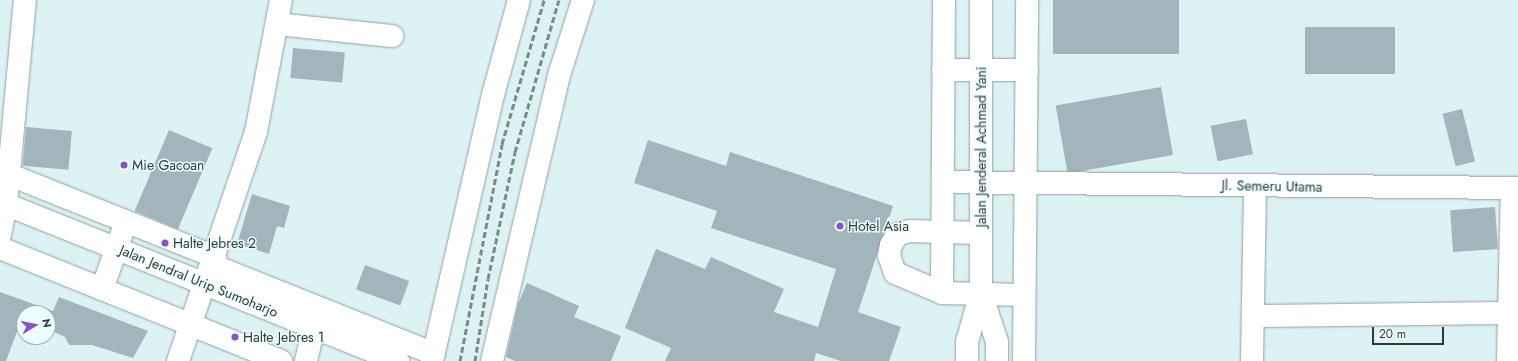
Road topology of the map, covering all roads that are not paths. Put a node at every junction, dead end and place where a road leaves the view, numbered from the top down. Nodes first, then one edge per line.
1 (25, 0) edge
2 (281, 0) edge
3 (518, 0) edge
4 (583, 0) edge
5 (944, 0) edge
6 (981, 0) edge
7 (1027, 0) edge
8 (277, 24) junction
9 (392, 36) dead end
10 (943, 70) junction
11 (981, 70) junction
12 (1027, 70) junction
13 (4, 173) edge
14 (980, 181) junction
15 (943, 182) junction
16 (1026, 183) junction
17 (1255, 186) junction
18 (1515, 188) edge
19 (3, 203) edge
20 (126, 222) junction
21 (942, 232) junction
22 (980, 233) junction
23 (0, 235) edge
24 (0, 248) edge
25 (116, 248) junction
26 (210, 269) junction
27 (1515, 272) edge
28 (102, 289) junction
29 (942, 293) junction
30 (981, 293) junction
31 (1024, 295) junction
32 (1510, 313) junction
33 (1253, 316) junction
34 (316, 318) junction
35 (191, 325) junction
36 (386, 349) edge
37 (433, 358) edge
38 (178, 361) edge
39 (281, 361) edge
40 (306, 361) edge
41 (492, 361) edge
42 (967, 361) edge
43 (997, 361) edge
44 (1024, 361) edge
45 (1252, 361) edge
46 (1508, 361) edge

1 - 13 street
2 - 8 street
3 - 37 street
4 - 41 street
5 - 10 street
6 - 11 street, Jalan Jenderal Achmad Yani
7 - 12 street
8 - 9 street
8 - 26 street
10 - 11 street
10 - 15 street
11 - 12 street
11 - 14 street, Jalan Jenderal Achmad Yani
12 - 16 street
13 - 19 street
13 - 20 street
14 - 15 street, Jl. Semeru Utama
14 - 16 street, Jl. Semeru Utama
14 - 22 street, Jalan Jenderal Achmad Yani
15 - 21 street
16 - 17 street, Jl. Semeru Utama
16 - 31 street
17 - 18 street, Jl. Semeru Utama
17 - 33 street
18 - 27 street
19 - 23 street
19 - 25 street, Jalan Jendral Urip Sumoharjo
20 - 25 street
20 - 26 street
21 - 22 street
21 - 29 street
21 - 29 street
22 - 30 street, Jalan Jenderal Achmad Yani
24 - 28 street
25 - 26 street, Jalan Jendral Urip Sumoharjo
25 - 28 street
26 - 34 street, Jalan Jendral Urip Sumoharjo
26 - 35 street
27 - 32 street
28 - 35 street
29 - 30 street
30 - 31 street
30 - 42 street, Jalan Jenderal Achmad Yani
30 - 43 street, Jalan Jenderal Achmad Yani
31 - 44 street
32 - 33 street
32 - 46 street
33 - 45 street
34 - 36 street, Jalan Jendral Urip Sumoharjo
34 - 40 street
35 - 38 street
35 - 39 street
36 - 37 street, Jalan Jendral Urip Sumoharjo

